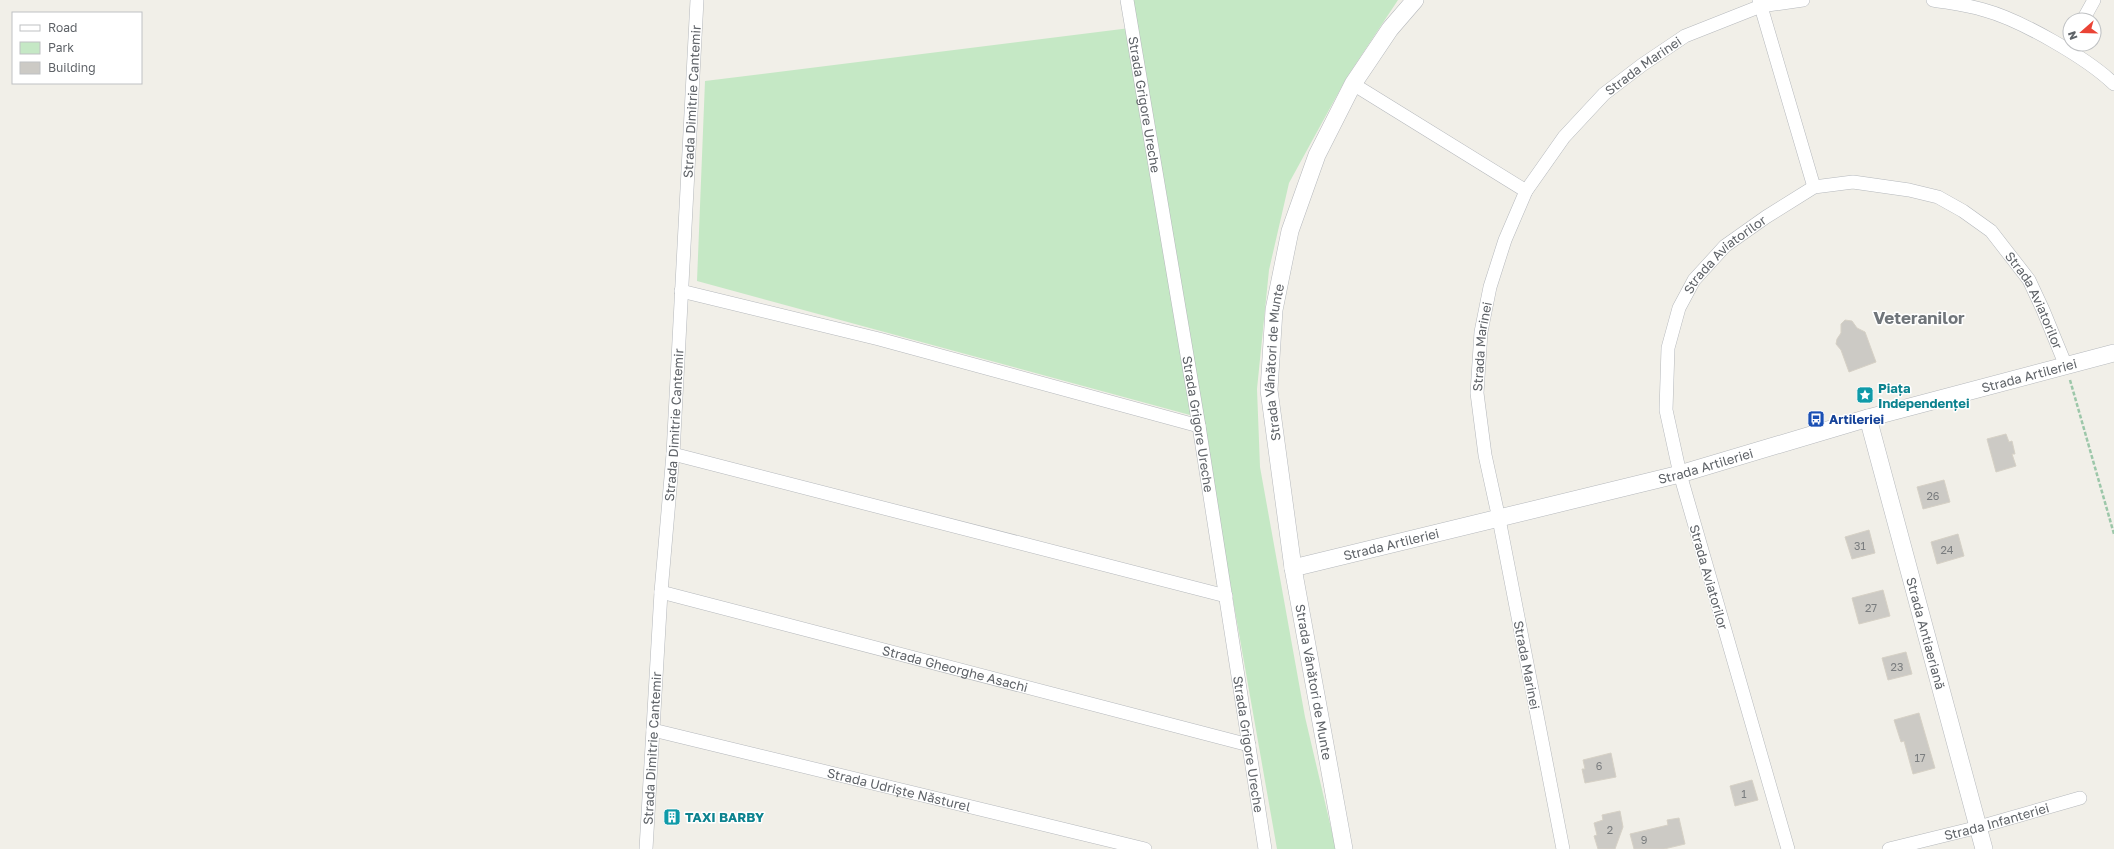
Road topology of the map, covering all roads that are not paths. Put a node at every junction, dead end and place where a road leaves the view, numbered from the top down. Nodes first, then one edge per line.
1 (697, 0) edge
2 (1127, 0) edge
3 (1415, 0) edge
4 (1803, 0) edge
5 (1933, 0) edge
6 (2094, 0) edge
7 (1760, 3) edge
8 (2087, 12) edge
9 (2062, 43) edge
10 (2076, 52) edge
11 (1353, 84) junction
12 (2114, 84) edge
13 (1814, 187) junction
14 (1526, 191) junction
15 (681, 291) junction
16 (2114, 353) edge
17 (2066, 366) junction
18 (1868, 418) junction
19 (1199, 426) junction
20 (673, 454) junction
21 (1680, 474) junction
22 (1499, 519) junction
23 (1293, 568) junction
24 (661, 592) junction
25 (1226, 596) junction
26 (653, 730) junction
27 (1249, 746) junction
28 (2080, 798) dead end
29 (1979, 828) junction
30 (646, 849) edge
31 (1146, 849) edge
32 (1265, 849) edge
33 (1344, 849) edge
34 (1563, 849) edge
35 (1788, 849) edge
36 (1889, 849) edge
37 (1984, 849) edge

1 - 15 street, Strada Dimitrie Cantemir
2 - 19 street, Strada Grigore Ureche
3 - 11 street, Strada Vânători de Munte
4 - 7 street, Strada Marinei
5 - 9 street
6 - 8 street
7 - 13 street
7 - 14 street, Strada Marinei
10 - 12 street
11 - 14 street
11 - 23 street, Strada Vânători de Munte
13 - 17 street, Strada Aviatorilor
13 - 21 street, Strada Aviatorilor
14 - 22 street, Strada Marinei
15 - 19 street
15 - 20 street, Strada Dimitrie Cantemir
16 - 17 street, Strada Artileriei
17 - 18 street, Strada Artileriei
18 - 21 street, Strada Artileriei
18 - 29 street, Strada Antiaeriană
19 - 25 street, Strada Grigore Ureche
20 - 24 street, Strada Dimitrie Cantemir
20 - 25 street
21 - 22 street, Strada Artileriei
21 - 35 street, Strada Aviatorilor
22 - 23 street, Strada Artileriei
22 - 34 street, Strada Marinei
23 - 33 street, Strada Vânători de Munte
24 - 26 street, Strada Dimitrie Cantemir
24 - 27 street, Strada Gheorghe Asachi
25 - 27 street, Strada Grigore Ureche
26 - 30 street, Strada Dimitrie Cantemir
26 - 31 street, Strada Udriște Năsturel
27 - 32 street, Strada Grigore Ureche
28 - 29 street, Strada Infanteriei
29 - 36 street, Strada Infanteriei
29 - 37 street, Strada Antiaeriană

